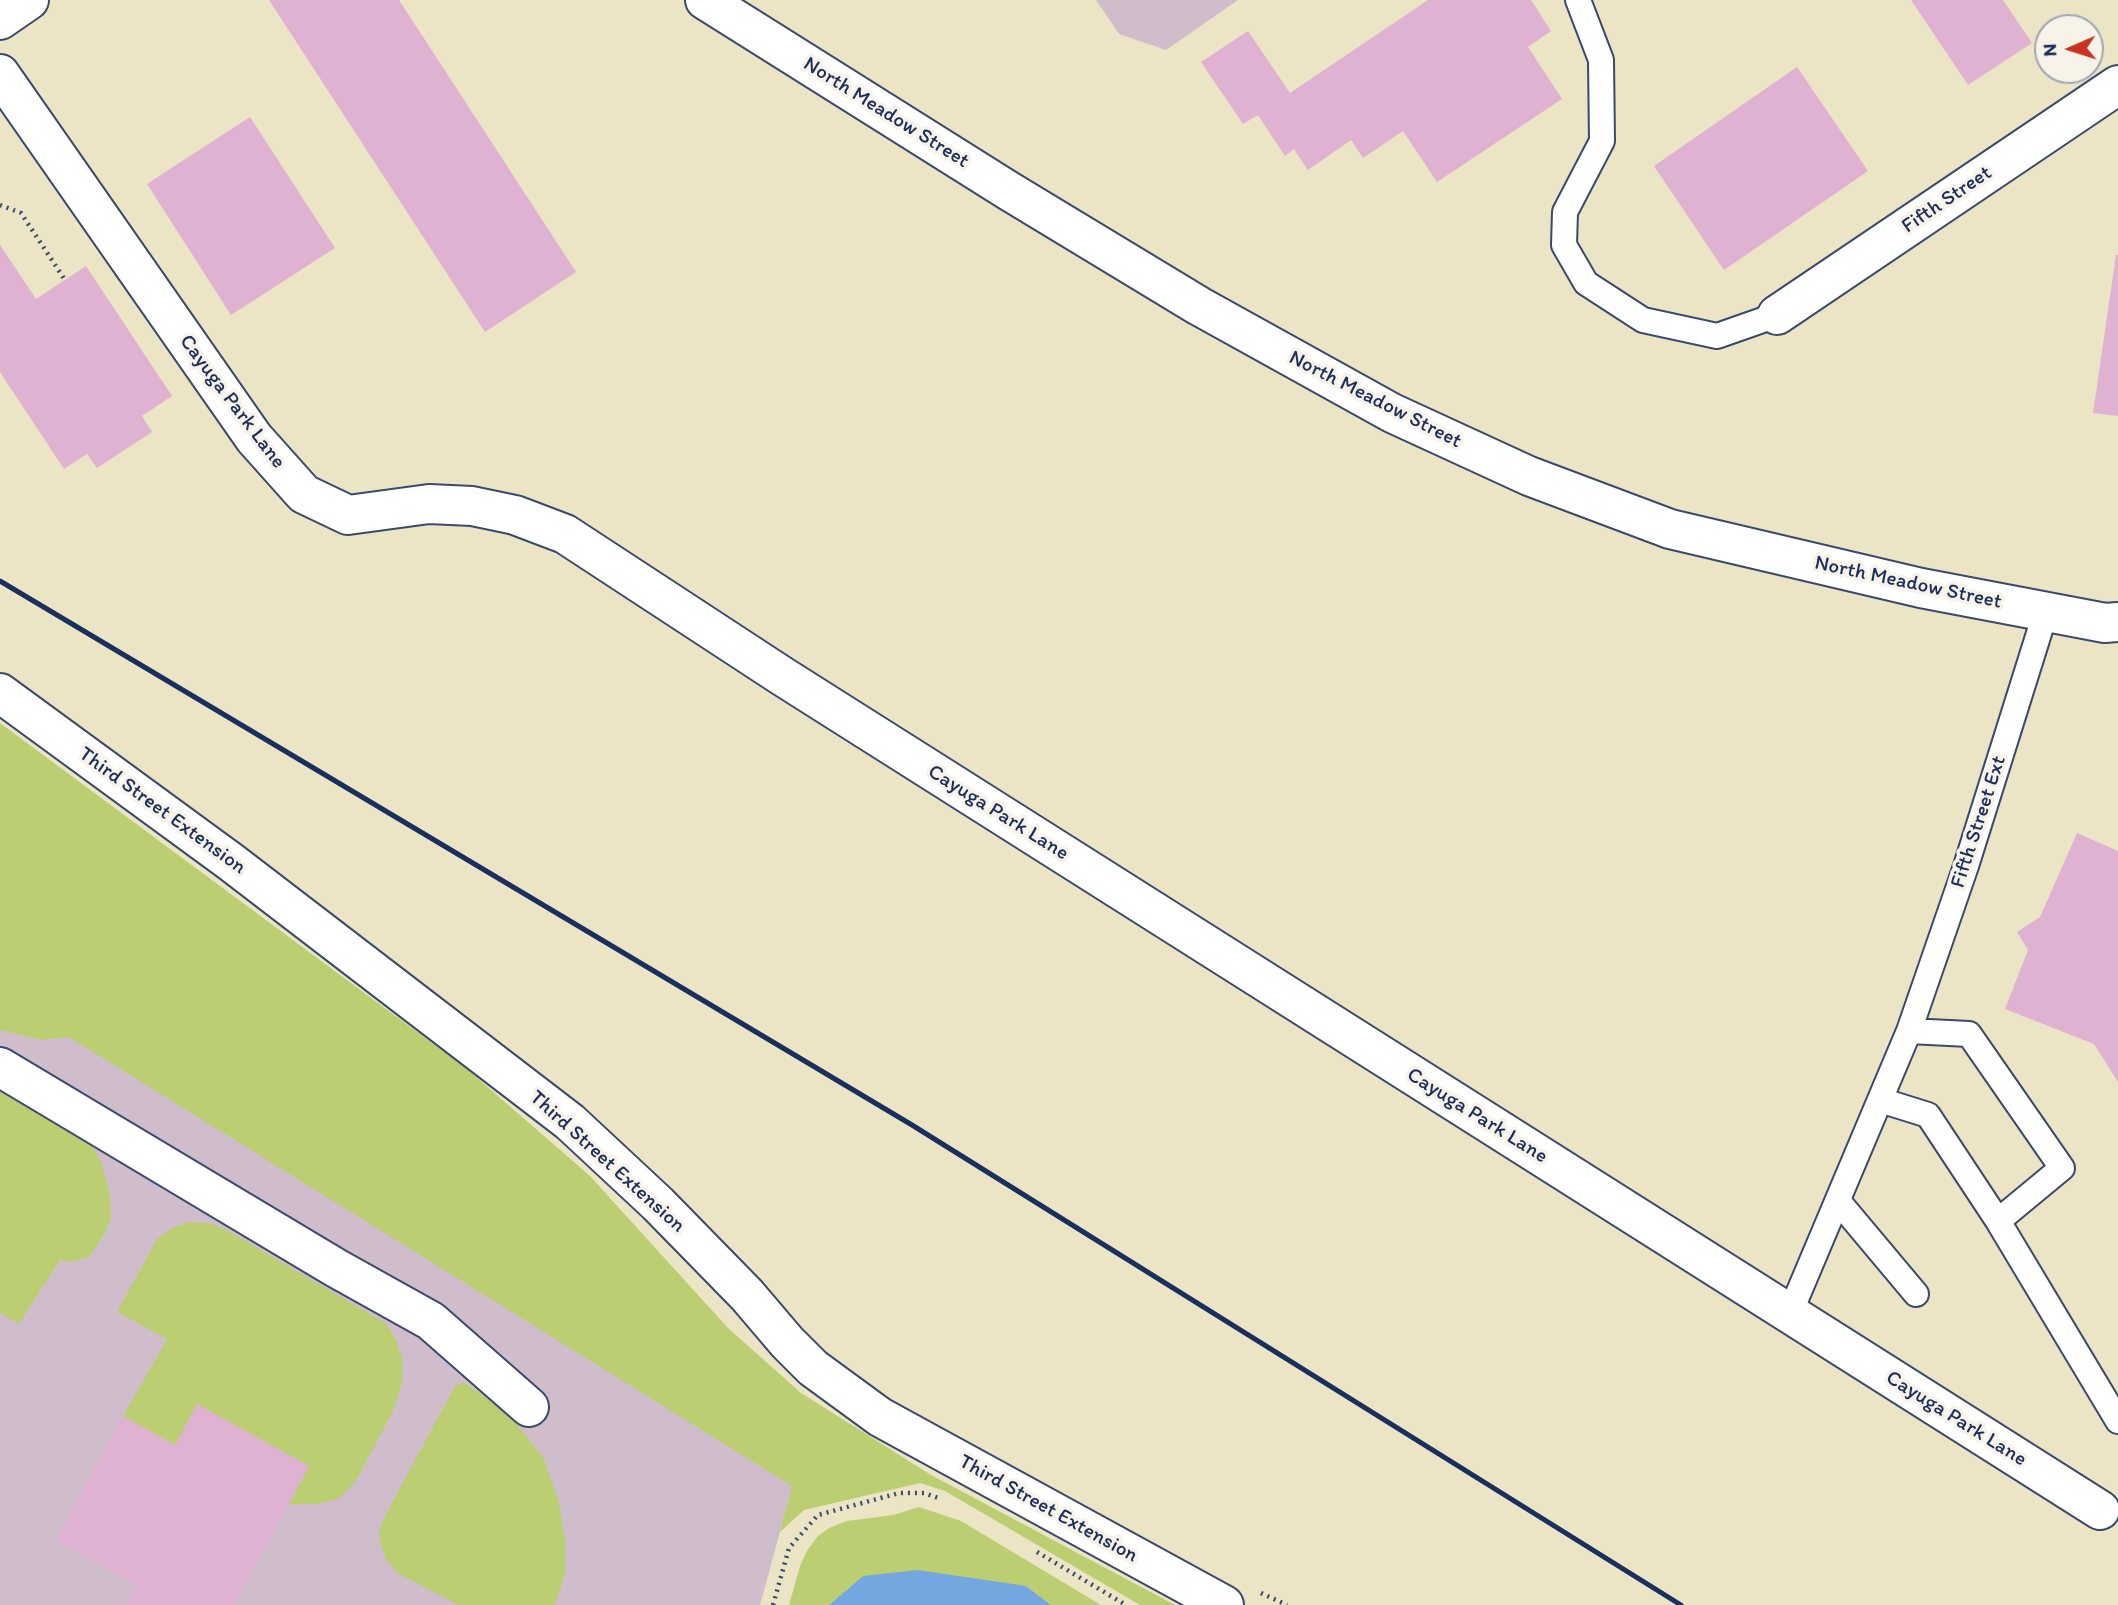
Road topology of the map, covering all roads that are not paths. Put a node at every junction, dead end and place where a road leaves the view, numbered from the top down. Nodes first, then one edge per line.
1 (29, 0) edge
2 (705, 0) edge
3 (1578, 0) edge
4 (0, 20) edge
5 (0, 74) edge
6 (2118, 85) edge
7 (1777, 316) joint
8 (2046, 611) junction
9 (2114, 625) edge
10 (0, 694) edge
11 (1909, 1031) junction
12 (0, 1067) edge
13 (1880, 1100) junction
14 (1838, 1201) junction
15 (1998, 1221) junction
16 (1916, 1294) dead end
17 (1790, 1313) junction
18 (529, 1407) dead end
19 (2118, 1420) edge
20 (2109, 1502) edge
21 (1237, 1598) edge

1 - 4 main road
2 - 8 main road, North Meadow Street
3 - 7 lane
5 - 17 main road, Cayuga Park Lane
6 - 7 main road, Fifth Street
8 - 9 main road, North Meadow Street
8 - 11 lane, Fifth Street Ext
10 - 21 main road, Third Street Extension
11 - 13 lane, Fifth Street Ext
11 - 15 lane
12 - 18 main road
13 - 14 lane, Fifth Street Ext
13 - 15 lane
14 - 16 lane
14 - 17 lane, Fifth Street Ext
15 - 19 lane
17 - 20 main road, Cayuga Park Lane

